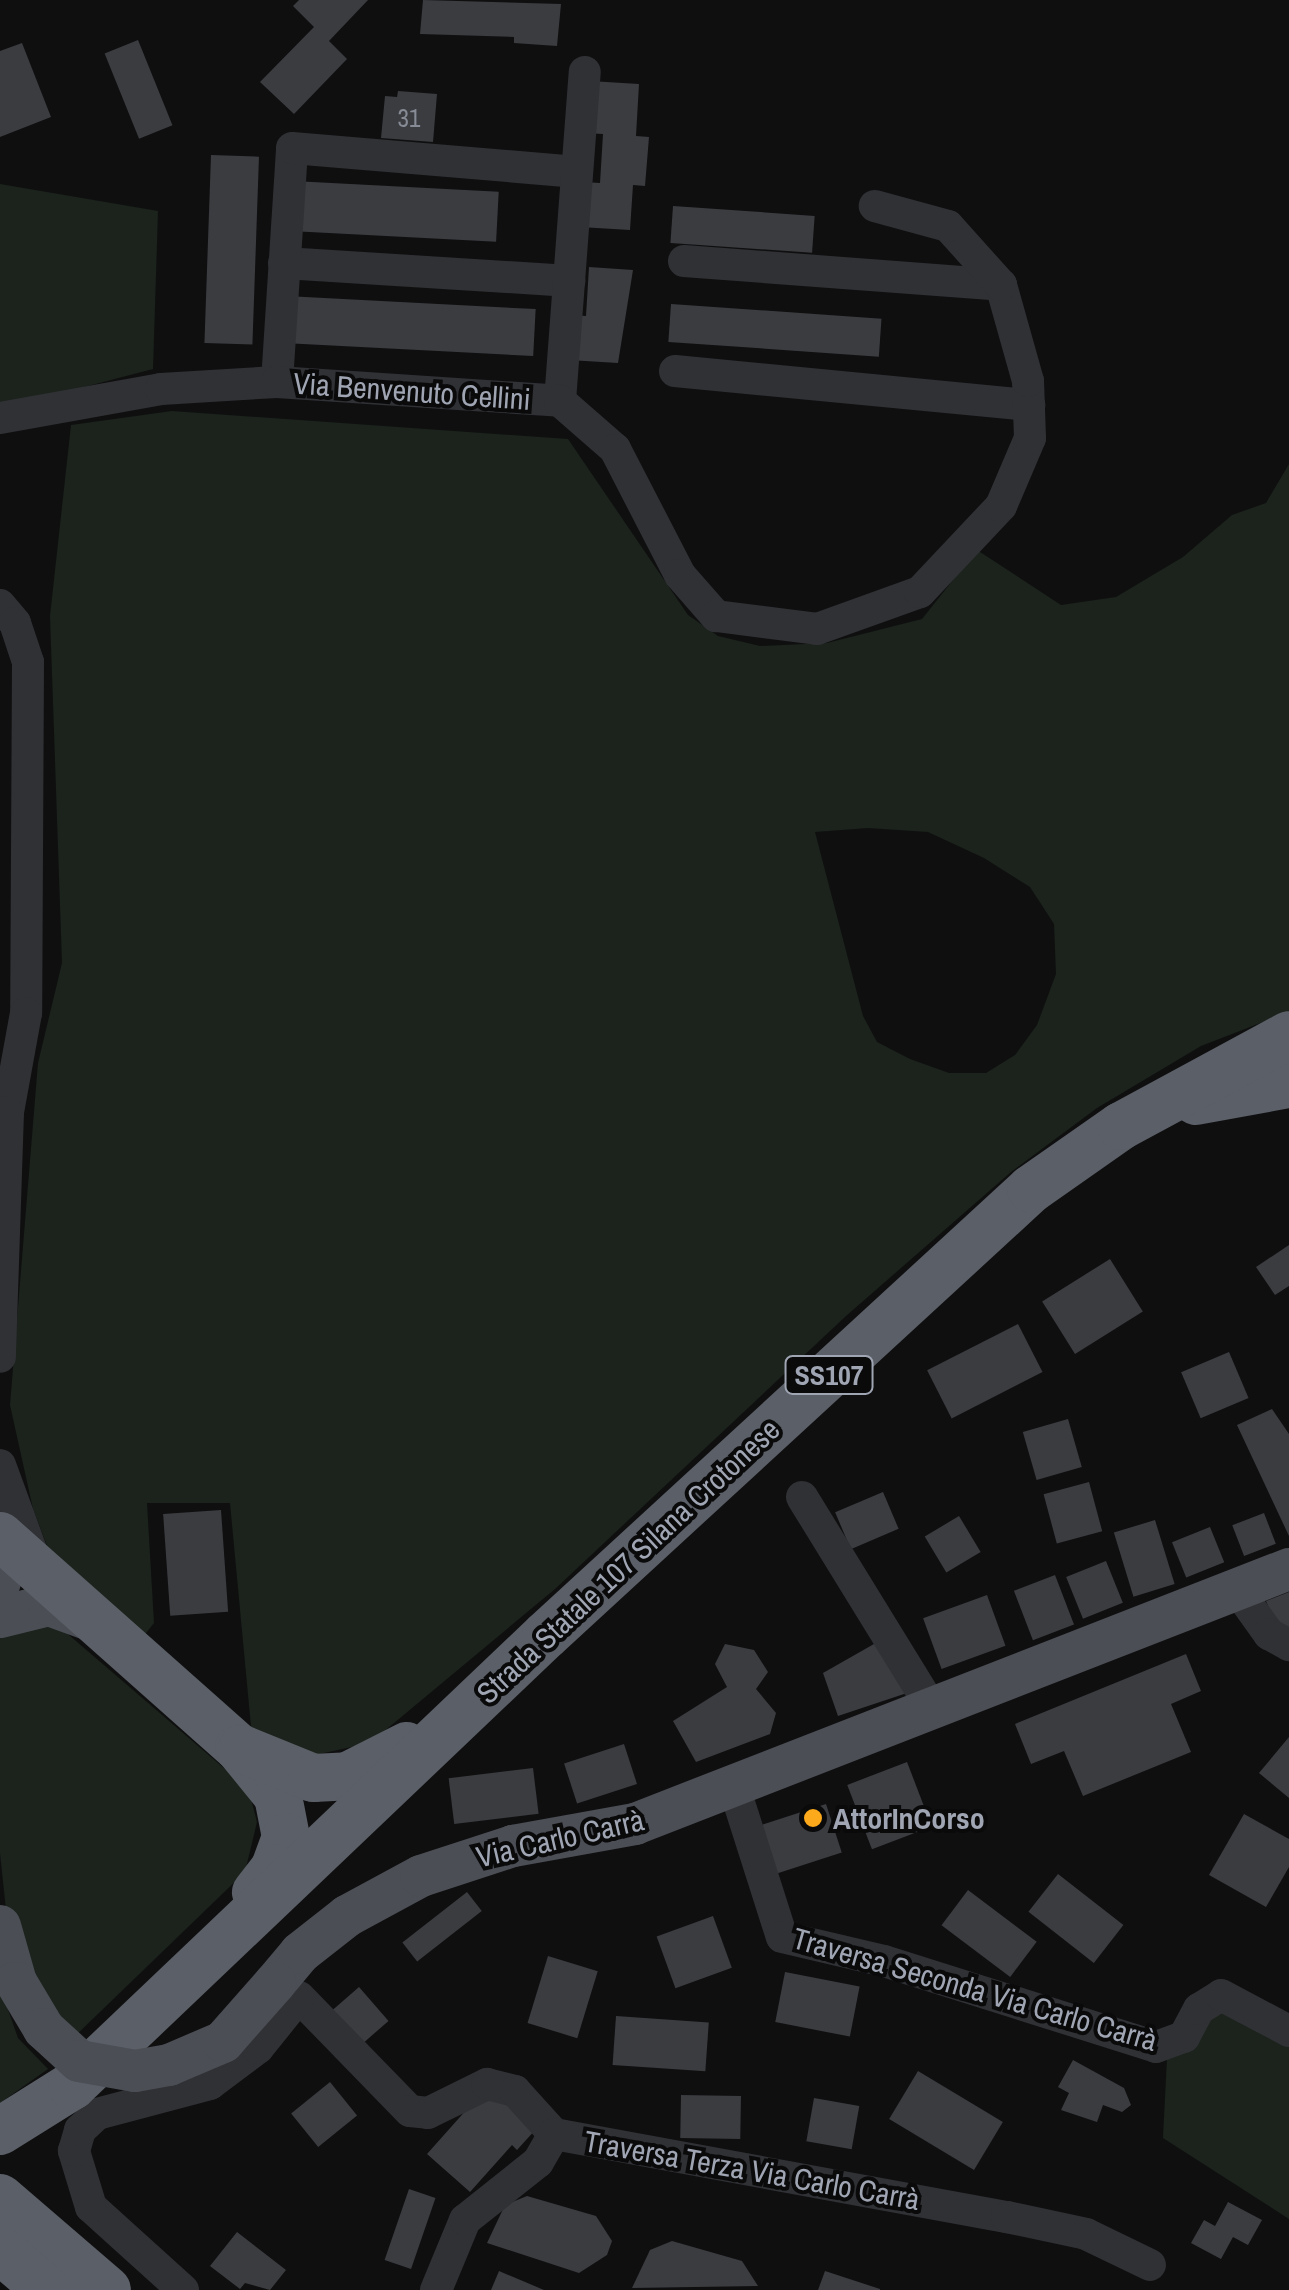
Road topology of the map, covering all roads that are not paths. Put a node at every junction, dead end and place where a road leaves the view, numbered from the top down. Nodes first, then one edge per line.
1 (585, 72) dead end
2 (577, 172) junction
3 (876, 206) dead end
4 (684, 262) dead end
5 (284, 263) junction
6 (569, 282) junction
7 (1001, 286) junction
8 (675, 371) dead end
9 (277, 382) junction
10 (560, 401) junction
11 (1030, 405) junction
12 (0, 418) edge
13 (0, 605) edge
14 (0, 989) edge
15 (26, 1013) junction
16 (1289, 1035) edge
17 (1289, 1084) edge
18 (1121, 1126) junction
19 (0, 1357) edge
20 (0, 1465) edge
21 (802, 1497) dead end
22 (0, 1498) edge
23 (0, 1525) edge
24 (0, 1536) edge
25 (0, 1547) edge
26 (1289, 1569) edge
27 (21, 1579) edge
28 (1236, 1588) junction
29 (0, 1617) edge
30 (90, 1620) junction
31 (546, 1635) junction
32 (1289, 1645) edge
33 (932, 1708) junction
34 (239, 1748) junction
35 (734, 1787) junction
36 (0, 1926) edge
37 (194, 1969) junction
38 (291, 1978) junction
39 (1289, 2031) edge
40 (0, 2131) edge
41 (554, 2134) junction
42 (1, 2198) edge
43 (0, 2250) edge
44 (1150, 2266) dead end
45 (47, 2290) edge
46 (106, 2290) edge
47 (182, 2290) edge
48 (436, 2290) edge

1 - 2 street
2 - 5 street
2 - 6 street
3 - 7 street, Via Benvenuto Cellini
4 - 7 street
5 - 6 street
5 - 9 street
6 - 10 street
7 - 11 street, Via Benvenuto Cellini
8 - 11 street
9 - 10 street, Via Benvenuto Cellini
9 - 12 street, Via Benvenuto Cellini
10 - 11 street, Via Benvenuto Cellini
13 - 15 street
14 - 15 street
15 - 19 street
16 - 18 highway, Strada Statale 107 Silana Crotonese / SS107
17 - 18 highway
18 - 31 highway, Strada Statale 107 Silana Crotonese / SS107
20 - 27 street
21 - 33 street
22 - 23 street
24 - 27 highway
25 - 27 main road
26 - 28 main road, Via Carlo Carrà
27 - 30 highway
28 - 32 street
28 - 33 main road, Via Carlo Carrà
29 - 30 main road
30 - 34 highway
31 - 34 highway
31 - 37 highway, Strada Statale 107 Silana Crotonese / SS107
33 - 35 main road, Via Carlo Carrà
34 - 37 highway
35 - 38 main road, Via Carlo Carrà
35 - 39 street, Traversa Seconda Via Carlo Carrà
36 - 38 main road, Via Carlo Carrà, bridge
37 - 40 highway, Strada Statale 107 Silana Crotonese / SS107
38 - 41 street, Traversa Terza Via Carlo Carrà
38 - 47 street
41 - 44 street, Traversa Terza Via Carlo Carrà
41 - 48 street
42 - 46 highway
43 - 45 highway

